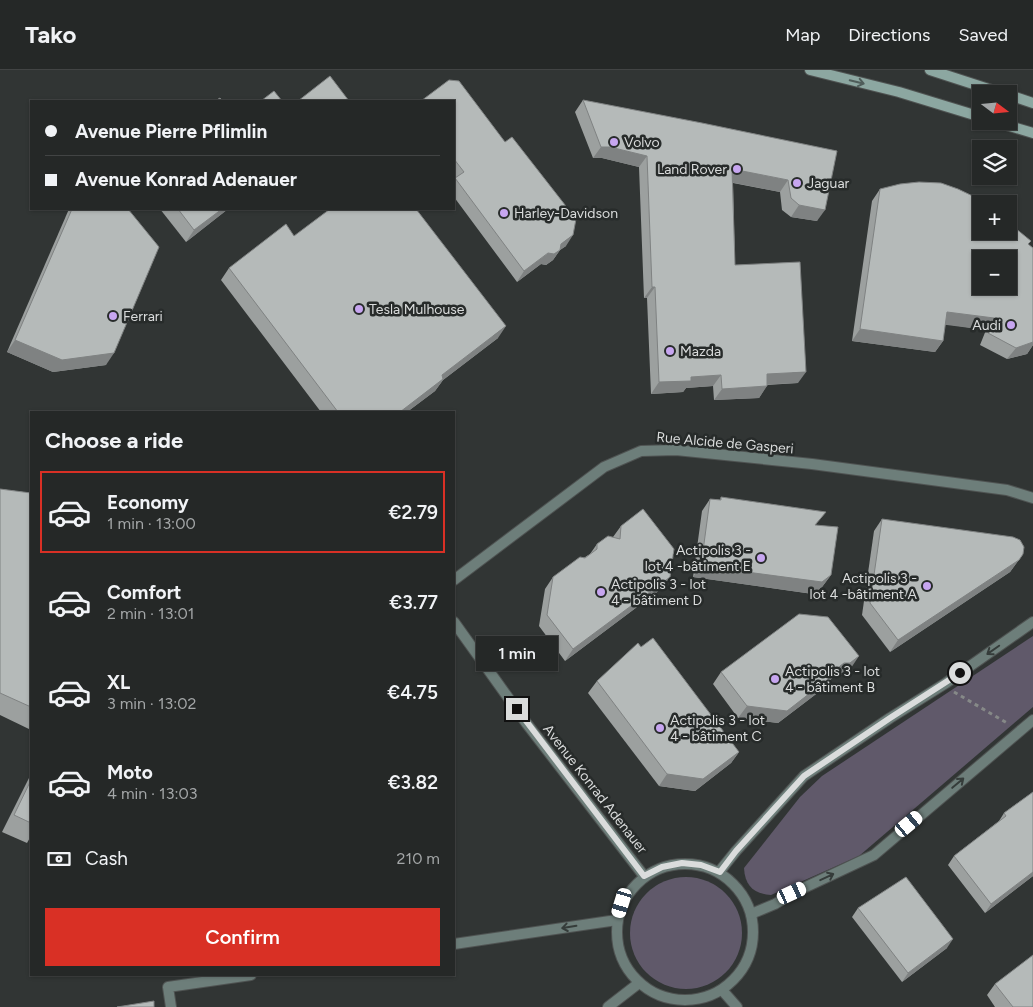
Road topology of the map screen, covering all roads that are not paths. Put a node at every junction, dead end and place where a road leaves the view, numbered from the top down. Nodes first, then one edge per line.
1 (810, 70) edge
2 (930, 70) edge
3 (976, 85) edge
4 (1018, 98) edge
5 (1033, 103) edge
6 (972, 115) edge
7 (1018, 129) edge
8 (1033, 134) edge
9 (1033, 498) edge
10 (455, 579) edge
11 (1033, 622) edge
12 (455, 623) edge
13 (1033, 720) edge
14 (720, 872) junction
15 (644, 876) junction
16 (751, 914) junction
17 (617, 920) junction
18 (455, 944) edge
19 (244, 976) edge
20 (639, 983) junction
21 (722, 990) junction
22 (172, 1007) edge
23 (608, 1007) edge
24 (737, 1007) edge

1 -> 6 main road
2 - 3 main road
4 - 5 main road
7 - 8 main road
9 - 10 street, Rue Alcide de Gasperi
11 -> 14 street
12 - 15 street, Avenue Konrad Adenauer
16 -> 13 street
14 - 15 street
14 - 16 street
15 - 17 street
16 - 21 street
17 -> 18 street
17 - 20 street
19 - 22 street
20 - 21 street
20 - 23 street
21 - 24 street

